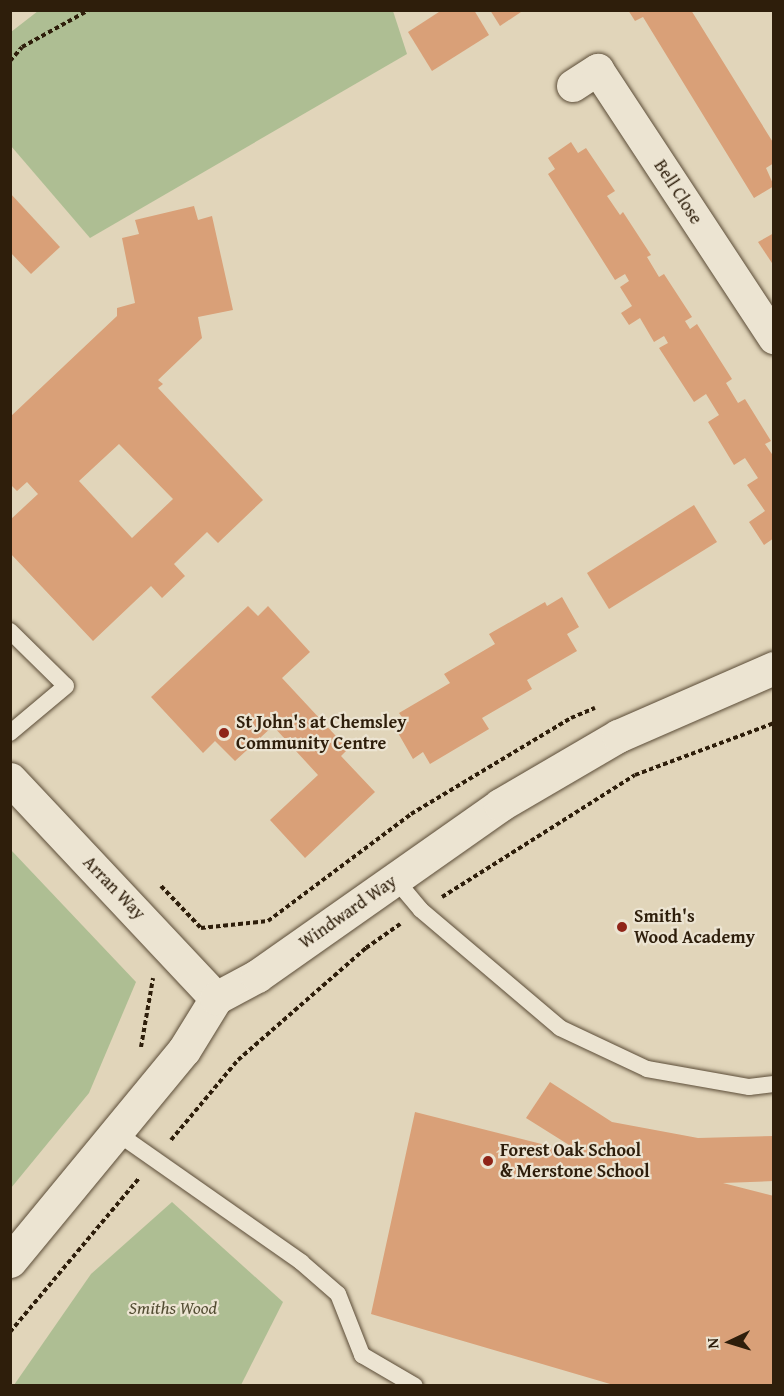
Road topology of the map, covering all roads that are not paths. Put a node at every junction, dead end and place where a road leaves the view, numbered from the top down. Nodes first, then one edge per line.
1 (573, 86) dead end
2 (774, 338) edge
3 (10, 631) edge
4 (774, 668) edge
5 (10, 733) edge
6 (10, 779) edge
7 (395, 879) junction
8 (216, 998) junction
9 (774, 1084) edge
10 (117, 1133) junction
11 (10, 1261) edge
12 (415, 1386) edge

1 - 2 street, Bell Close
3 - 5 lane
4 - 7 street, Windward Way
6 - 8 street, Arran Way
7 - 8 street, Windward Way
7 - 9 lane
8 - 10 street
10 - 11 street
10 - 12 lane

